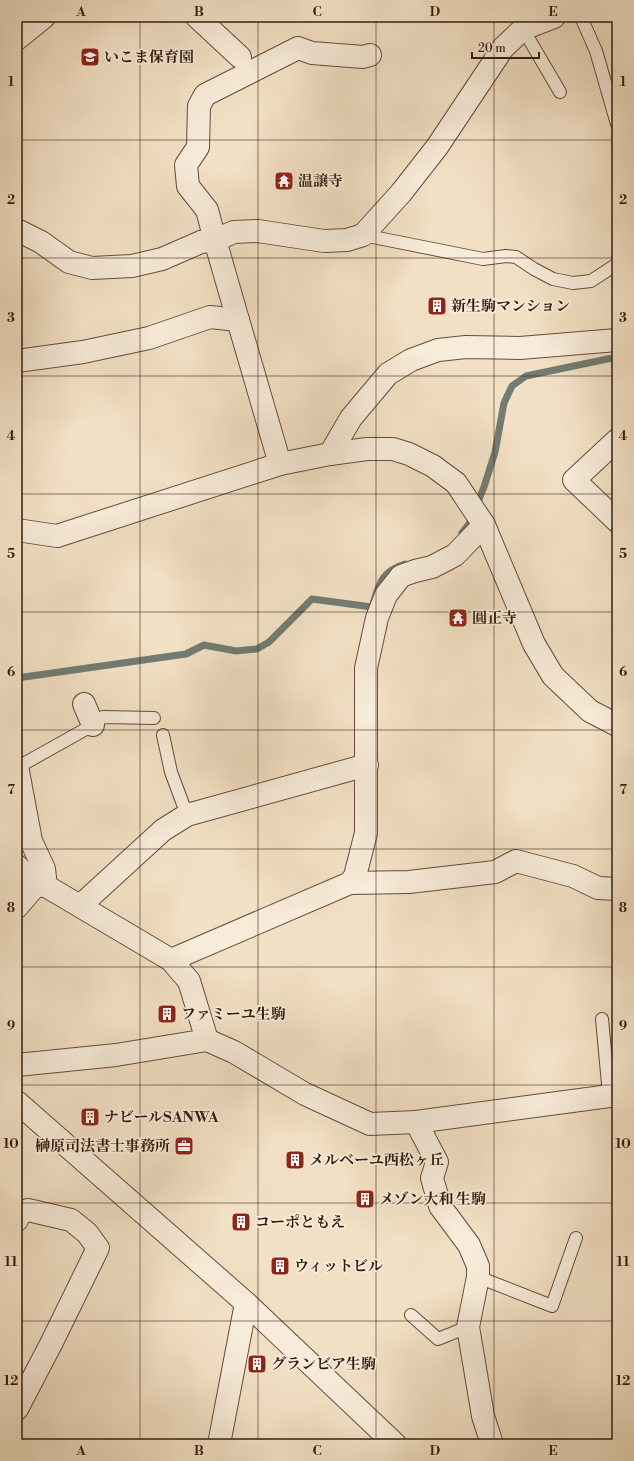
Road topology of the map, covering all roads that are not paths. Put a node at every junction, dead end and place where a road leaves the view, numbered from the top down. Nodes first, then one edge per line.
1 (44, 17) edge
2 (197, 17) edge
3 (554, 17) edge
4 (581, 17) edge
5 (523, 29) junction
6 (17, 39) edge
7 (370, 55) dead end
8 (240, 57) dead end
9 (560, 92) dead end
10 (617, 124) edge
11 (17, 230) edge
12 (362, 235) junction
13 (215, 240) junction
14 (617, 264) edge
15 (238, 320) junction
16 (617, 340) edge
17 (17, 361) edge
18 (617, 440) edge
19 (330, 454) junction
20 (280, 464) junction
21 (617, 521) edge
22 (484, 525) junction
23 (17, 530) edge
24 (84, 704) dead end
25 (154, 718) dead end
26 (93, 725) junction
27 (617, 725) edge
28 (163, 734) dead end
29 (366, 765) junction
30 (17, 766) edge
31 (187, 815) junction
32 (17, 866) edge
33 (350, 883) junction
34 (41, 885) junction
35 (617, 889) edge
36 (80, 906) junction
37 (17, 907) edge
38 (171, 960) junction
39 (602, 1019) dead end
40 (206, 1040) junction
41 (17, 1065) edge
42 (613, 1095) edge
43 (17, 1102) edge
44 (416, 1122) junction
45 (17, 1220) edge
46 (576, 1238) dead end
47 (478, 1277) junction
48 (246, 1303) junction
49 (411, 1315) dead end
50 (468, 1327) junction
51 (17, 1409) edge
52 (389, 1442) edge
53 (219, 1444) edge
54 (492, 1444) edge

1 - 6 street
2 - 8 street
3 - 5 street
4 - 10 lane
5 - 9 lane
5 - 12 street
7 - 13 street
11 - 13 street
12 - 13 street
12 - 14 lane
13 - 15 street
15 - 17 street
15 - 20 street
16 - 19 street
18 - 21 street
19 - 20 street
19 - 22 street
20 - 23 street
22 - 27 street
22 - 29 street
24 - 26 street
25 - 26 lane
26 - 30 lane
28 - 31 lane
29 - 31 street
29 - 33 street
30 - 34 street
31 - 36 street
32 - 34 street
33 - 35 street
33 - 38 street
34 - 36 street
34 - 37 street
36 - 38 street
38 - 40 street
39 - 42 lane
40 - 41 street
40 - 44 street
42 - 44 street
43 - 48 street
44 - 47 street
45 - 51 street
46 - 47 lane
47 - 50 street
48 - 52 street
48 - 53 street
49 - 50 lane
50 - 54 street

